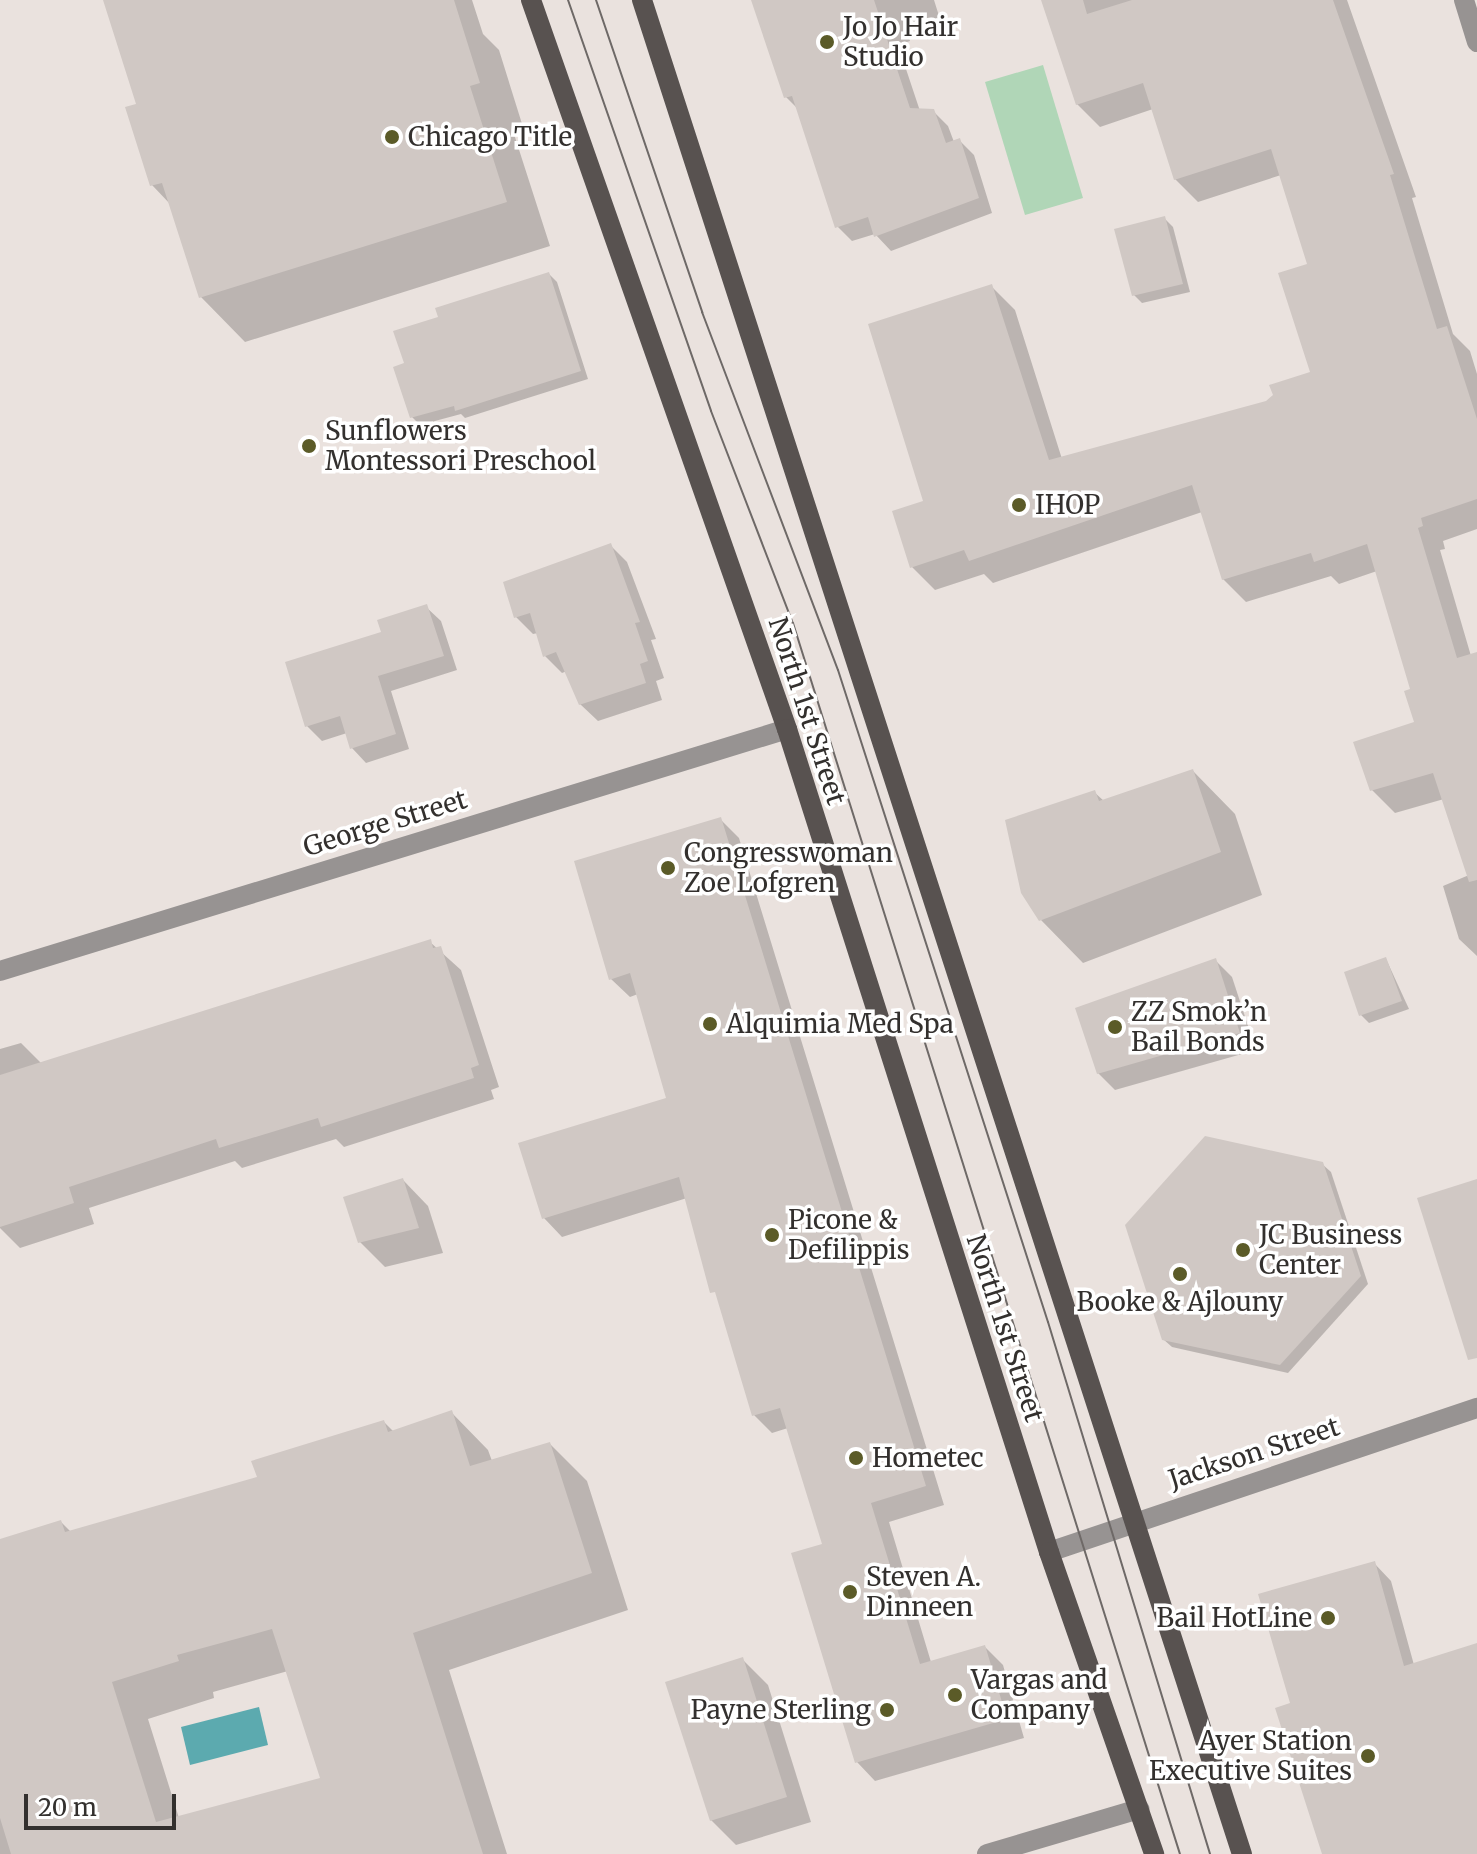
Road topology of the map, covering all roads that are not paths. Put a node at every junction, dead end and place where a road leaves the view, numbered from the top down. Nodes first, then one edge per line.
1 (531, 0) edge
2 (642, 0) edge
3 (1464, 0) edge
4 (1477, 42) edge
5 (787, 729) junction
6 (0, 971) edge
7 (1477, 1408) edge
8 (1136, 1520) junction
9 (1049, 1552) junction
10 (1139, 1809) junction
11 (987, 1854) edge
12 (1154, 1854) edge
13 (1242, 1854) edge

1 - 5 main road, North 1st Street
2 - 8 main road
3 - 4 street
5 - 6 street, George Street
5 - 9 main road, North 1st Street
7 - 8 street, Jackson Street
8 - 9 street, Jackson Street
8 - 13 main road
9 - 10 main road, North 1st Street
10 - 11 street
10 - 12 main road, North 1st Street

